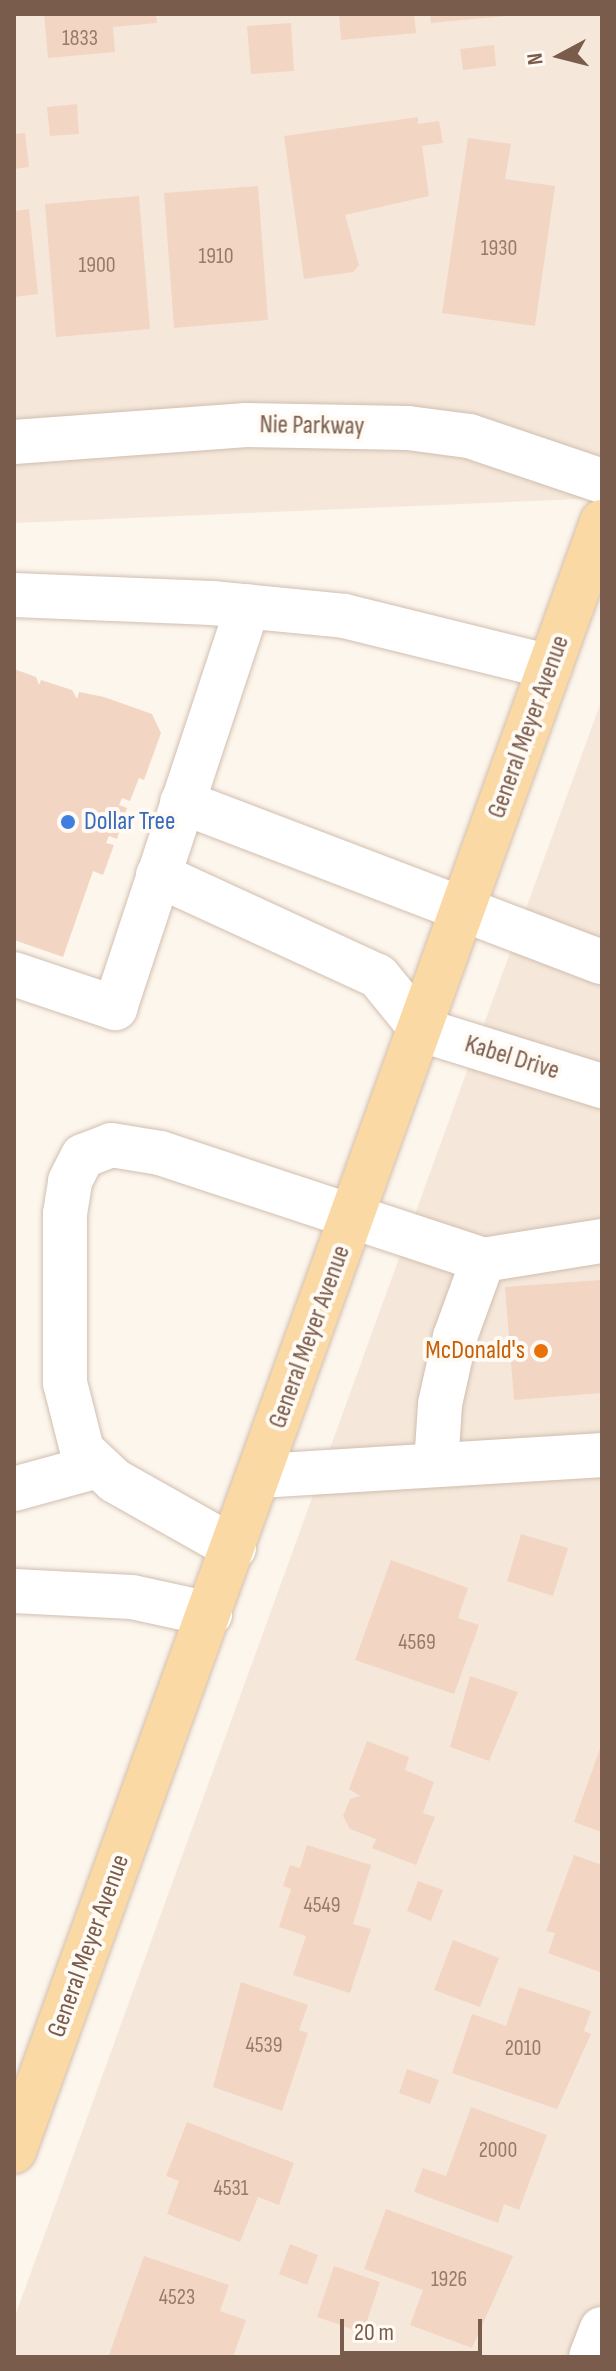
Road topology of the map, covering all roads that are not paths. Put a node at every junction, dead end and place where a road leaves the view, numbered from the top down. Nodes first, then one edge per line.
1 (14, 442) edge
2 (602, 481) edge
3 (602, 522) edge
4 (14, 595) edge
5 (248, 606) junction
6 (550, 667) junction
7 (182, 802) junction
8 (158, 875) junction
9 (463, 913) junction
10 (602, 962) edge
11 (14, 974) edge
12 (422, 1030) junction
13 (602, 1086) edge
14 (353, 1220) junction
15 (602, 1241) edge
16 (483, 1260) junction
17 (602, 1455) edge
18 (436, 1465) junction
19 (94, 1467) junction
20 (260, 1476) junction
21 (14, 1489) edge
22 (234, 1548) junction
23 (14, 1591) edge
24 (210, 1614) junction
25 (17, 2134) edge
26 (602, 2329) edge
27 (591, 2357) edge

1 - 2 street, Nie Parkway
3 - 6 main road, General Meyer Avenue
4 - 5 street
5 - 6 street
5 - 7 street
6 - 9 main road, General Meyer Avenue
7 - 8 street
7 - 9 street
8 - 11 street
8 - 12 street
9 - 10 street
9 - 12 main road, General Meyer Avenue
12 - 13 street, Kabel Drive
12 - 14 main road, General Meyer Avenue
14 - 16 street
14 - 19 street
14 - 20 main road, General Meyer Avenue
15 - 16 street
16 - 18 street
17 - 18 street
18 - 20 street
19 - 21 street
19 - 22 street
20 - 22 main road, General Meyer Avenue
22 - 24 main road, General Meyer Avenue
23 - 24 street
24 - 25 main road, General Meyer Avenue
26 - 27 street

